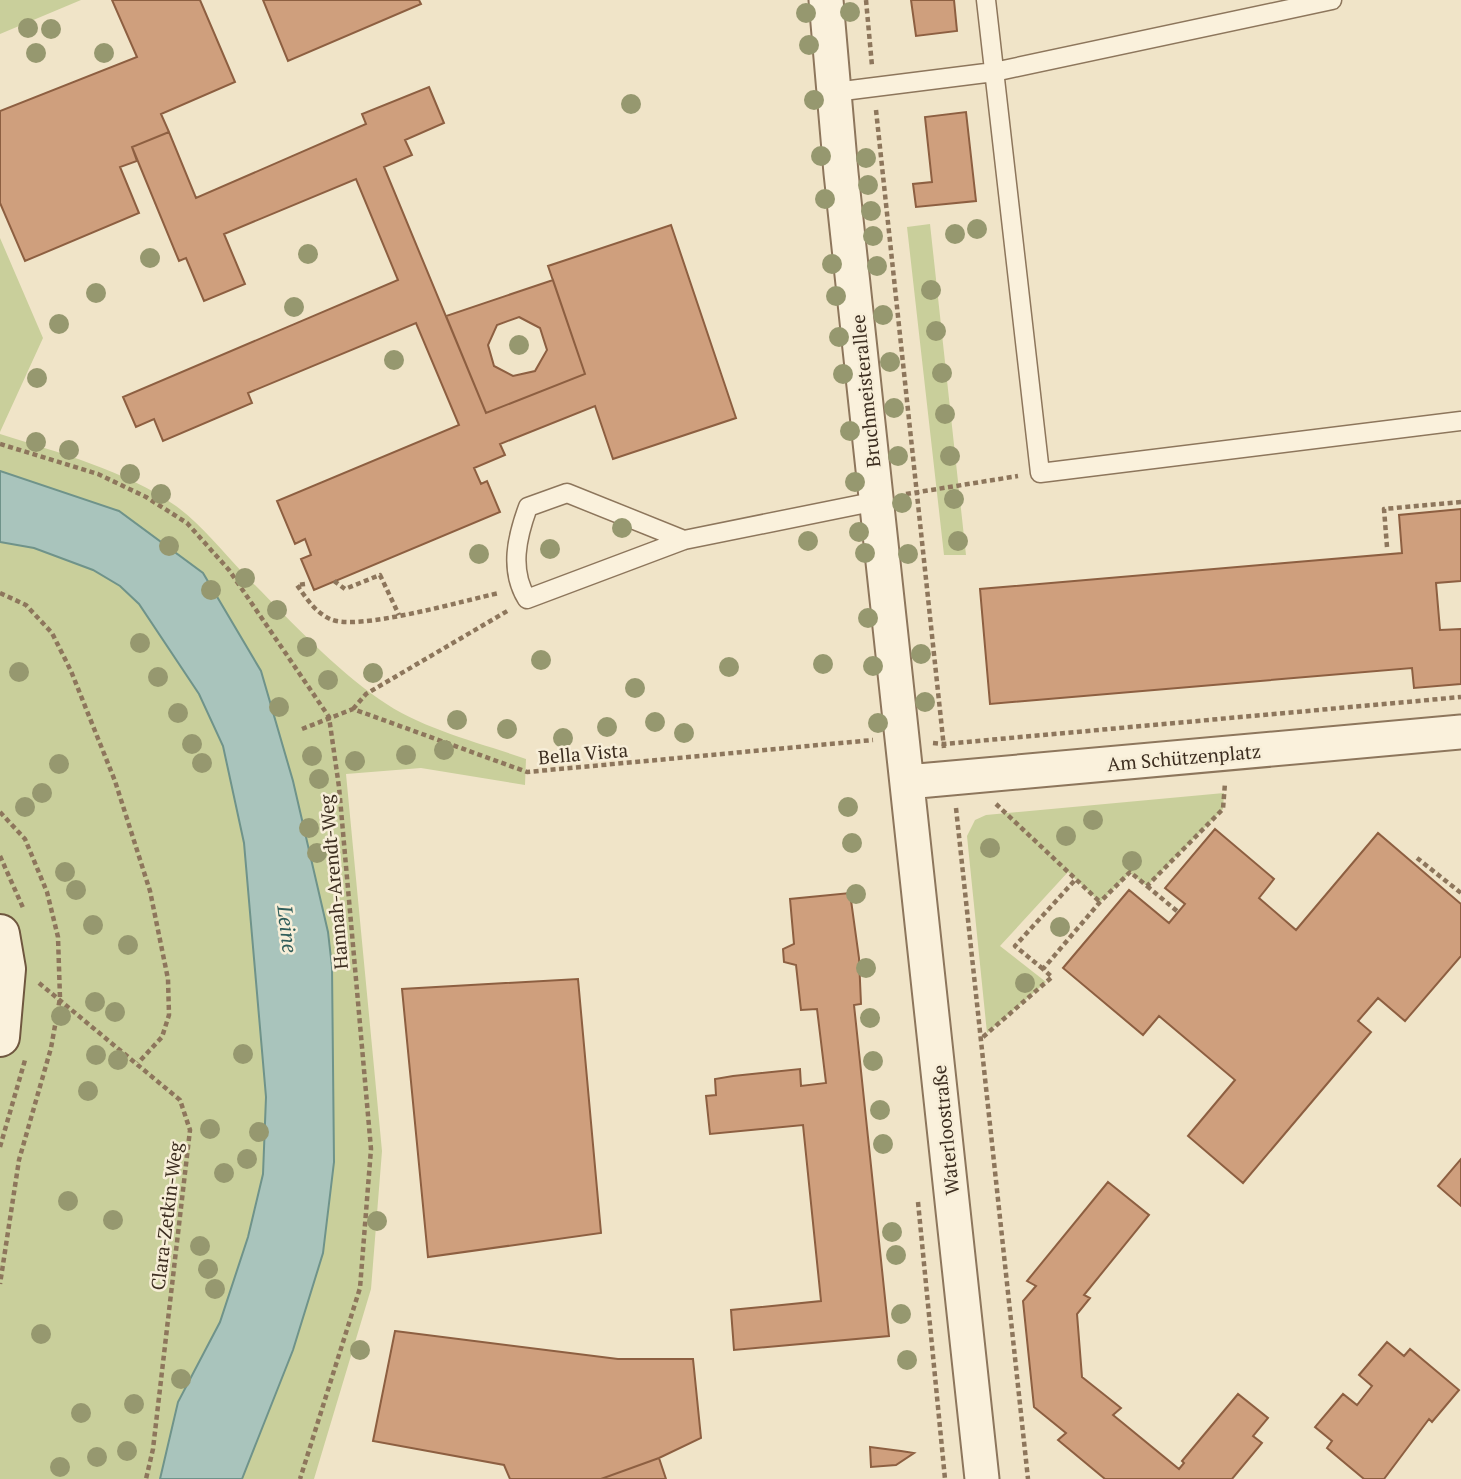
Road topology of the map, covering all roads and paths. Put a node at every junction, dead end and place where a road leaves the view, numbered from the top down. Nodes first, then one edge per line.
1 (826, 0) edge
2 (866, 0) edge
3 (986, 0) edge
4 (1332, 0) edge
5 (994, 72) junction
6 (873, 87) junction
7 (835, 92) junction
8 (1461, 421) edge
9 (0, 444) edge
10 (1040, 473) junction
11 (916, 491) junction
12 (877, 501) junction
13 (1461, 502) edge
14 (684, 540) junction
15 (1387, 547) dead end
16 (334, 581) dead end
17 (305, 584) dead end
18 (0, 593) edge
19 (524, 594) junction
20 (398, 615) junction
21 (1461, 697) edge
22 (353, 709) junction
23 (329, 717) junction
24 (302, 729) dead end
25 (1461, 732) edge
26 (944, 744) junction
27 (798, 749) dead end
28 (1221, 754) junction
29 (949, 779) junction
30 (907, 782) junction
31 (996, 804) dead end
32 (0, 812) edge
33 (1417, 858) dead end
34 (1076, 879) junction
35 (1147, 886) junction
36 (1461, 893) edge
37 (1100, 902) junction
38 (1178, 912) dead end
39 (0, 934) edge
40 (1043, 969) junction
41 (36, 981) dead end
42 (60, 998) junction
43 (0, 1037) edge
44 (982, 1038) junction
45 (138, 1063) junction
46 (0, 1284) edge
47 (146, 1479) edge
48 (300, 1479) edge
49 (982, 1479) edge
50 (1028, 1479) edge

1 - 7 street, Bruchmeisterallee
2 - 6 path
3 - 5 lane
4 - 5 lane
5 - 6 lane
5 - 10 lane
6 - 7 lane
6 - 11 path
7 - 12 street, Bruchmeisterallee
8 - 10 lane
9 - 23 path, Hannah-Arendt-Weg
10 - 11 path
11 - 12 path
11 - 26 path
12 - 14 lane
12 - 30 street, Bruchmeisterallee
13 - 15 path
14 - 19 lane
14 - 19 lane
16 - 20 path
17 - 20 path
18 - 45 path
19 - 20 path
19 - 22 path
21 - 26 path
22 - 23 path
22 - 27 path, Bella Vista
23 - 24 path
23 - 48 path, Hannah-Arendt-Weg
25 - 28 street, Am Schützenplatz
26 - 29 path
28 - 29 street, Am Schützenplatz
28 - 35 path
29 - 30 street, Am Schützenplatz
29 - 44 path
30 - 49 street, Waterloostraße
31 - 34 path
32 - 42 path
33 - 36 path
34 - 37 path
34 - 40 path
35 - 37 path
35 - 38 path
37 - 40 path
39 - 43 street
40 - 44 path
41 - 42 path, Clara-Zetkin-Weg
42 - 45 path, Clara-Zetkin-Weg
42 - 46 path
44 - 50 path
45 - 47 path, Clara-Zetkin-Weg

